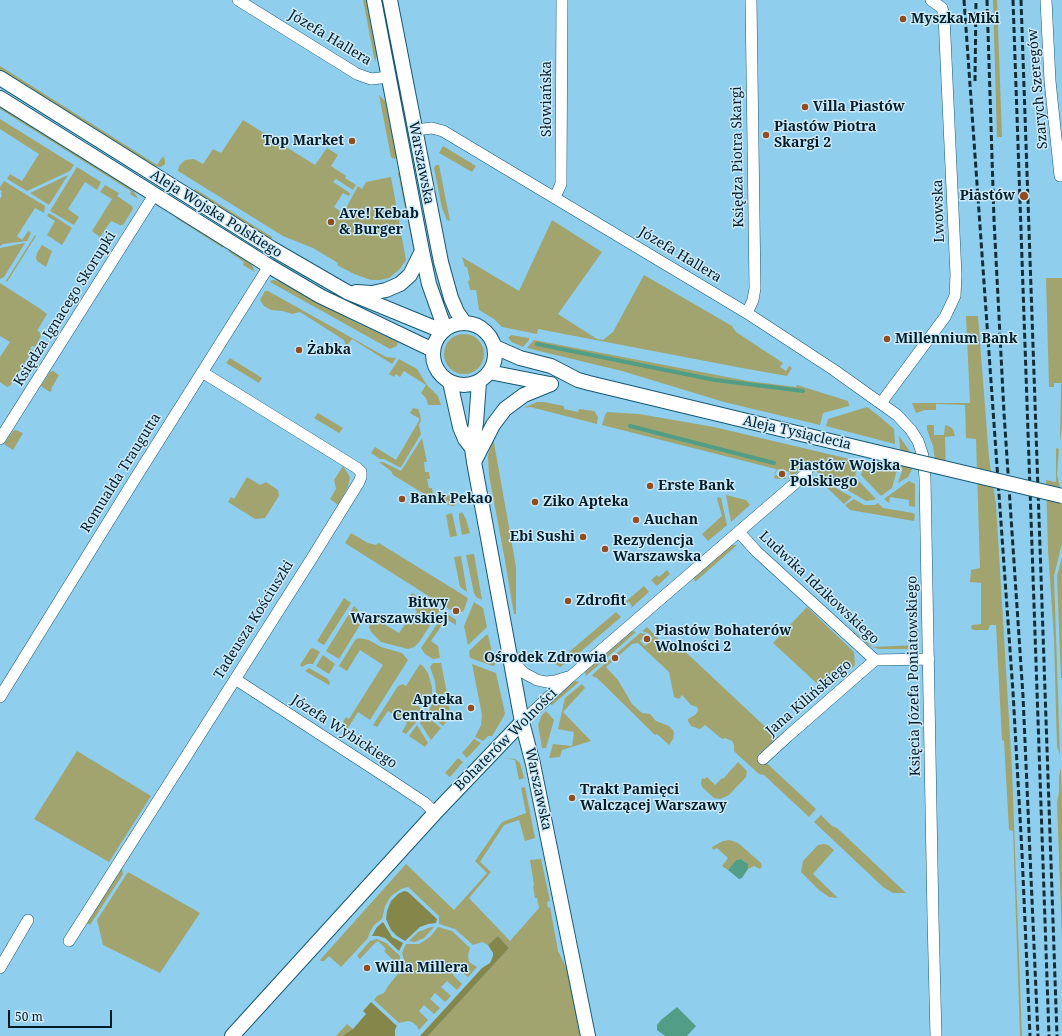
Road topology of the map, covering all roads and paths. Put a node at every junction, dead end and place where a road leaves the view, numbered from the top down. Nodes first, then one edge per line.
1 (238, 0) edge
2 (374, 0) edge
3 (390, 0) edge
4 (562, 0) edge
5 (751, 0) edge
6 (931, 0) edge
7 (1046, 0) edge
8 (388, 77) junction
9 (0, 78) edge
10 (0, 98) edge
11 (415, 130) junction
12 (1060, 176) dead end
13 (154, 195) junction
14 (555, 197) junction
15 (422, 252) junction
16 (269, 266) junction
17 (347, 292) junction
18 (747, 313) junction
19 (464, 322) junction
20 (444, 330) junction
21 (495, 347) junction
22 (433, 350) junction
23 (202, 372) junction
24 (484, 377) junction
25 (578, 380) junction
26 (450, 382) junction
27 (551, 384) junction
28 (881, 403) junction
29 (914, 435) joint
30 (0, 439) edge
31 (473, 455) junction
32 (807, 473) dead end
33 (1062, 496) edge
34 (739, 532) junction
35 (509, 652) junction
36 (929, 659) junction
37 (875, 660) junction
38 (570, 677) junction
39 (235, 679) junction
40 (0, 696) edge
41 (522, 722) junction
42 (763, 759) dead end
43 (436, 813) junction
44 (28, 920) dead end
45 (70, 941) dead end
46 (0, 968) edge
47 (232, 1036) edge
48 (588, 1036) edge
49 (936, 1036) edge

1 - 8 street, Józefa Hallera
2 - 8 street, Warszawska
3 - 11 street, Warszawska
4 - 14 street, Słowiańska
5 - 18 street, Księdza Piotra Skargi
6 - 28 street, Lwowska
7 - 12 street, Szarych Szeregów
8 - 15 street, Warszawska
9 - 17 street, Aleja Wojska Polskiego
10 - 13 street, Aleja Wojska Polskiego
11 - 14 street, Józefa Hallera
11 - 19 street, Warszawska
13 - 16 street, Aleja Wojska Polskiego
13 - 30 street, Księdza Ignacego Skorupki
14 - 18 street, Józefa Hallera
15 - 17 street
15 - 20 street, Warszawska
16 - 22 street, Aleja Wojska Polskiego
16 - 23 street, Romualda Traugutta
17 - 20 street, Aleja Wojska Polskiego
18 - 28 street, Józefa Hallera
19 - 20 street
19 - 21 street
20 - 22 street
21 - 24 street
21 - 25 street, Aleja Tysiąclecia
22 - 26 street
23 - 39 street, Tadeusza Kościuszki
23 - 40 street, Romualda Traugutta
24 - 26 street
24 - 27 street, Aleja Tysiąclecia
24 - 31 street, Warszawska
25 - 27 street, Aleja Tysiąclecia
25 - 33 street, Aleja Tysiąclecia, bridge
26 - 31 street, Warszawska
27 - 31 street
28 - 29 street, Józefa Hallera
29 - 36 street, Księcia Józefa Poniatowskiego
31 - 35 street, Warszawska
32 - 34 street, Bohaterów Wolności
34 - 37 street, Ludwika Idzikowskiego
34 - 38 street, Bohaterów Wolności
35 - 38 street
35 - 41 street, Warszawska
36 - 37 street, Ludwika Idzikowskiego
36 - 49 street, Księcia Józefa Poniatowskiego
37 - 42 street, Jana Kilińskiego
38 - 41 street, Bohaterów Wolności
39 - 43 street, Józefa Wybickiego
39 - 45 street, Tadeusza Kościuszki
41 - 43 street, Bohaterów Wolności
41 - 48 street, Warszawska
43 - 47 street, Bohaterów Wolności
44 - 46 street

